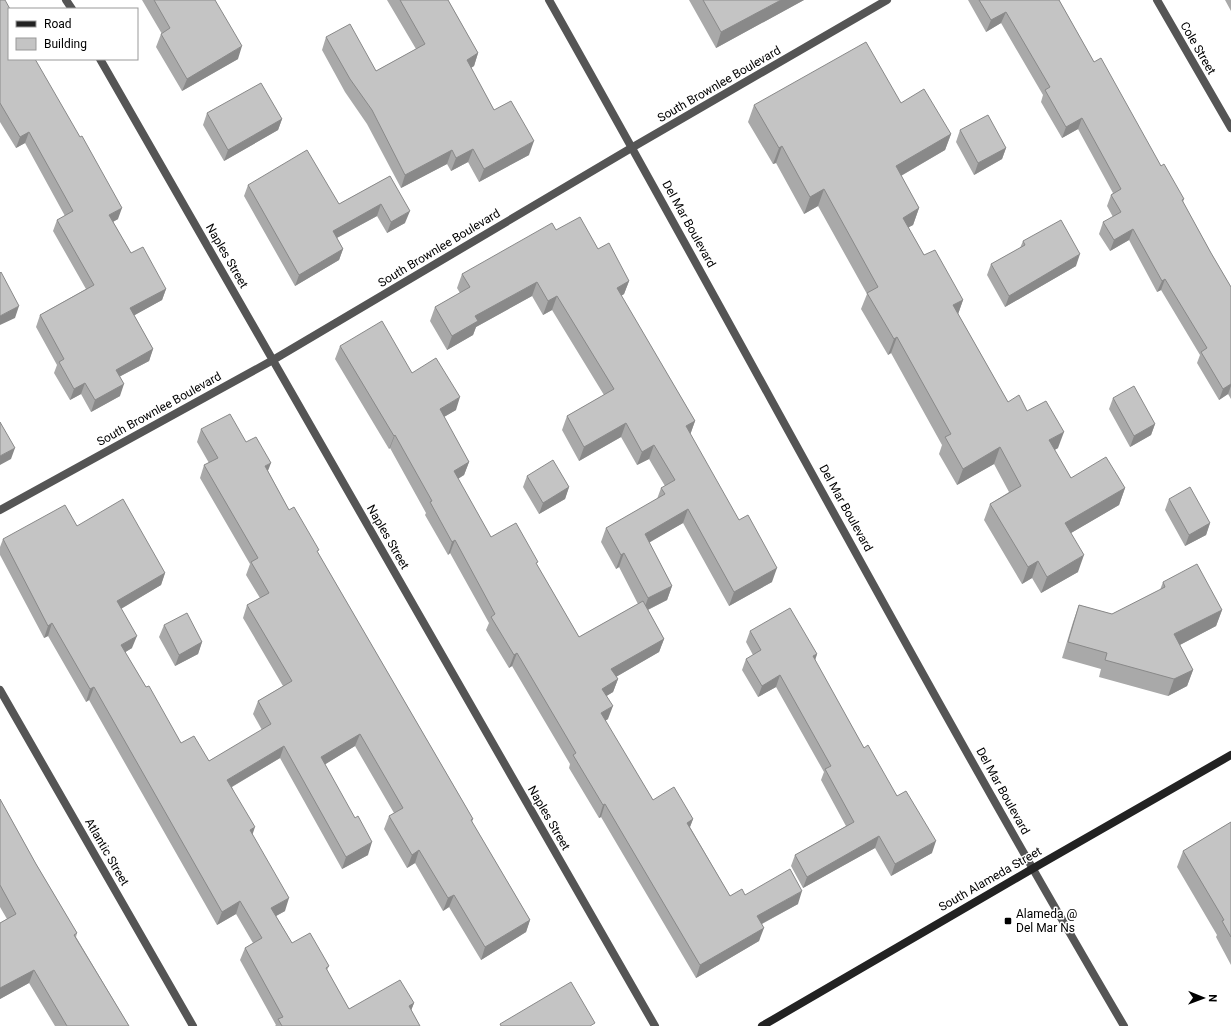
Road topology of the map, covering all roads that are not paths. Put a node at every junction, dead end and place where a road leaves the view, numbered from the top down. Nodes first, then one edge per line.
1 (549, 0) edge
2 (887, 0) edge
3 (1157, 0) edge
4 (101, 60) edge
5 (1231, 128) edge
6 (632, 147) junction
7 (273, 360) junction
8 (0, 510) edge
9 (0, 690) edge
10 (1231, 756) edge
11 (1032, 869) junction
12 (193, 1026) edge
13 (655, 1026) edge
14 (762, 1026) edge
15 (1124, 1026) edge

1 - 6 street, Del Mar Boulevard
2 - 6 street, South Brownlee Boulevard
3 - 5 street, Cole Street
4 - 7 street, Naples Street
6 - 7 street, South Brownlee Boulevard
6 - 11 street, Del Mar Boulevard
7 - 8 street, South Brownlee Boulevard
7 - 13 street, Naples Street
9 - 12 street, Atlantic Street
10 - 11 main road, South Alameda Street
11 - 14 main road, South Alameda Street
11 - 15 street, Del Mar Boulevard

